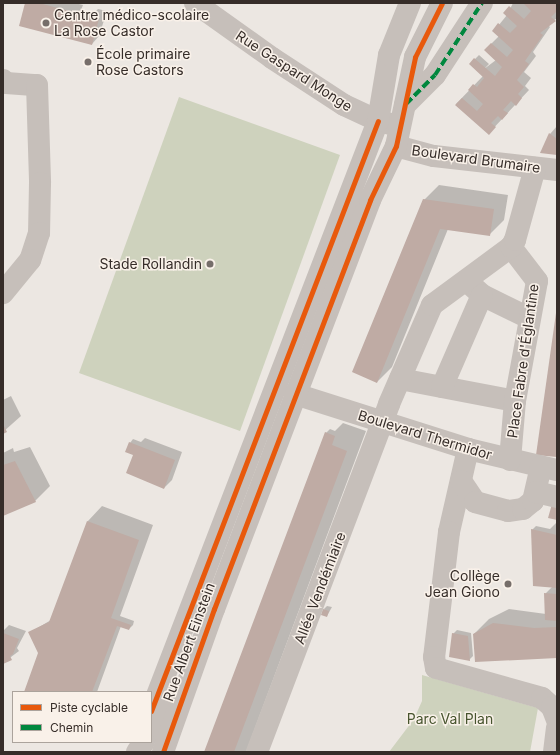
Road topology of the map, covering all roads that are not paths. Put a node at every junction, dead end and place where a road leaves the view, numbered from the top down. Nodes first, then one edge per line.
1 (195, 3) edge
2 (410, 3) edge
3 (442, 3) edge
4 (482, 3) edge
5 (3, 80) edge
6 (405, 105) junction
7 (378, 121) junction
8 (398, 136) junction
9 (535, 168) junction
10 (557, 170) edge
11 (511, 247) junction
12 (466, 281) junction
13 (3, 294) edge
14 (482, 295) junction
15 (529, 318) junction
16 (400, 379) junction
17 (442, 387) junction
18 (295, 394) junction
19 (515, 401) junction
20 (383, 423) junction
21 (468, 449) junction
22 (510, 460) junction
23 (549, 469) edge
24 (461, 481) junction
25 (536, 492) junction
26 (557, 496) edge
27 (185, 686) junction
28 (152, 708) edge
29 (557, 720) edge
30 (557, 728) edge
31 (152, 731) edge
32 (163, 752) edge
33 (256, 752) edge
34 (554, 752) edge

1 - 7 street, Rue Gaspard Monge
2 - 7 street
3 - 6 street, Rue Albert Einstein
4 - 6 street
5 - 13 street
6 - 8 street, Rue Albert Einstein
7 - 8 street, Rue Gaspard Monge
7 - 28 street
8 - 9 street, Boulevard Brumaire
8 - 18 street, Rue Albert Einstein
9 - 10 street, Boulevard Brumaire
9 - 11 street
11 - 12 street
11 - 15 street, Place Fabre d'Églantine
12 - 14 street
12 - 16 street
14 - 15 street
14 - 17 street
15 - 19 street, Place Fabre d'Églantine
16 - 17 street
16 - 20 street
17 - 19 street
18 - 20 street, Boulevard Thermidor
18 - 27 street, Rue Albert Einstein
19 - 22 street, Place Fabre d'Églantine
20 - 21 street, Boulevard Thermidor
20 - 33 street, Allée Vendémiaire
21 - 22 street, Boulevard Thermidor
21 - 24 street
22 - 23 street, Boulevard Thermidor
23 - 25 street
24 - 25 street
24 - 29 street
25 - 26 street
27 - 31 street, Rue Albert Einstein
27 - 32 street, Rue Albert Einstein
30 - 34 street

